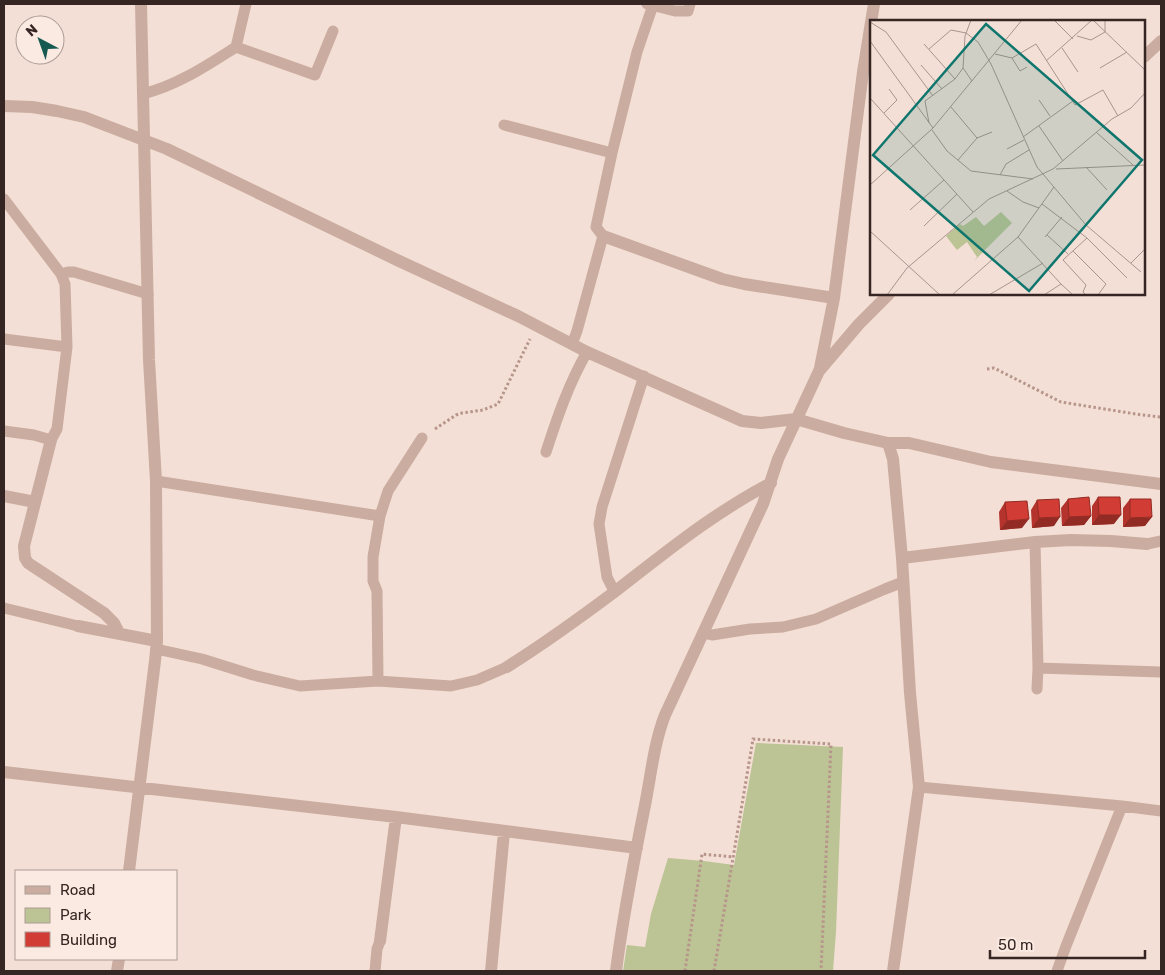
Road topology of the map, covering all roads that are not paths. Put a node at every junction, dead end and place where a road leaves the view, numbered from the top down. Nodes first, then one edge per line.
1 (141, 4) edge
2 (246, 4) edge
3 (690, 4) edge
4 (874, 4) edge
5 (650, 5) edge
6 (872, 20) edge
7 (333, 32) dead end
8 (870, 35) edge
9 (1161, 41) edge
10 (236, 46) junction
11 (868, 50) edge
12 (1145, 55) edge
13 (143, 94) junction
14 (4, 106) edge
15 (504, 125) dead end
16 (144, 140) junction
17 (612, 153) junction
18 (4, 199) edge
19 (603, 236) junction
20 (61, 274) junction
21 (148, 294) junction
22 (888, 295) edge
23 (834, 298) junction
24 (4, 339) edge
25 (572, 344) junction
26 (68, 347) junction
27 (587, 352) junction
28 (819, 371) junction
29 (644, 376) junction
30 (796, 419) junction
31 (4, 431) edge
32 (422, 438) road end
33 (51, 440) junction
34 (888, 443) junction
35 (546, 452) dead end
36 (156, 482) junction
37 (771, 483) junction
38 (1161, 484) edge
39 (4, 496) edge
40 (35, 502) junction
41 (380, 516) junction
42 (1161, 541) edge
43 (1035, 542) junction
44 (1147, 544) joint
45 (902, 558) junction
46 (903, 582) junction
47 (614, 591) junction
48 (4, 608) edge
49 (78, 626) joint
50 (119, 633) junction
51 (703, 633) junction
52 (156, 645) junction
53 (508, 668) joint
54 (1038, 668) junction
55 (1161, 672) edge
56 (378, 681) junction
57 (1037, 689) dead end
58 (4, 772) edge
59 (139, 787) junction
60 (919, 787) junction
61 (1122, 806) junction
62 (1161, 811) edge
63 (396, 817) junction
64 (504, 832) junction
65 (637, 848) junction
66 (129, 870) edge
67 (380, 941) joint
68 (375, 971) edge
69 (491, 971) edge
70 (616, 971) edge
71 (893, 971) edge
72 (1057, 971) edge

1 - 13 street
2 - 10 lane
3 - 5 lane
4 - 6 street
5 - 17 lane
7 - 10 lane
8 - 11 street
9 - 12 street
10 - 13 lane
11 - 23 street
13 - 16 street
14 - 16 street
15 - 17 lane
16 - 21 street
16 - 25 street
17 - 19 lane
18 - 20 lane
19 - 23 street
19 - 25 lane
20 - 21 lane
20 - 26 lane
21 - 36 street
22 - 28 street
23 - 28 street
24 - 26 lane
25 - 27 street
26 - 33 lane
27 - 29 street
27 - 35 lane
28 - 30 street
29 - 30 street
29 - 47 lane
30 - 34 street
30 - 37 street
31 - 33 lane
32 - 41 lane
33 - 40 street
34 - 38 street
34 - 45 street
36 - 41 lane
36 - 52 street
37 - 47 street
37 - 51 street
39 - 40 street
40 - 50 street
41 - 56 lane
42 - 44 lane
43 - 44 street
43 - 45 street
43 - 54 lane
45 - 46 street
46 - 51 lane
46 - 60 street
47 - 53 street
48 - 49 lane
49 - 50 street
50 - 52 street
51 - 65 street
52 - 56 lane
52 - 59 street
53 - 56 lane
54 - 55 lane
54 - 57 lane
58 - 59 street
59 - 63 street
59 - 66 street
60 - 61 lane
60 - 71 street
61 - 62 lane
61 - 72 lane
63 - 64 street
63 - 67 street
64 - 65 street
64 - 69 street
65 - 70 street
67 - 68 lane

